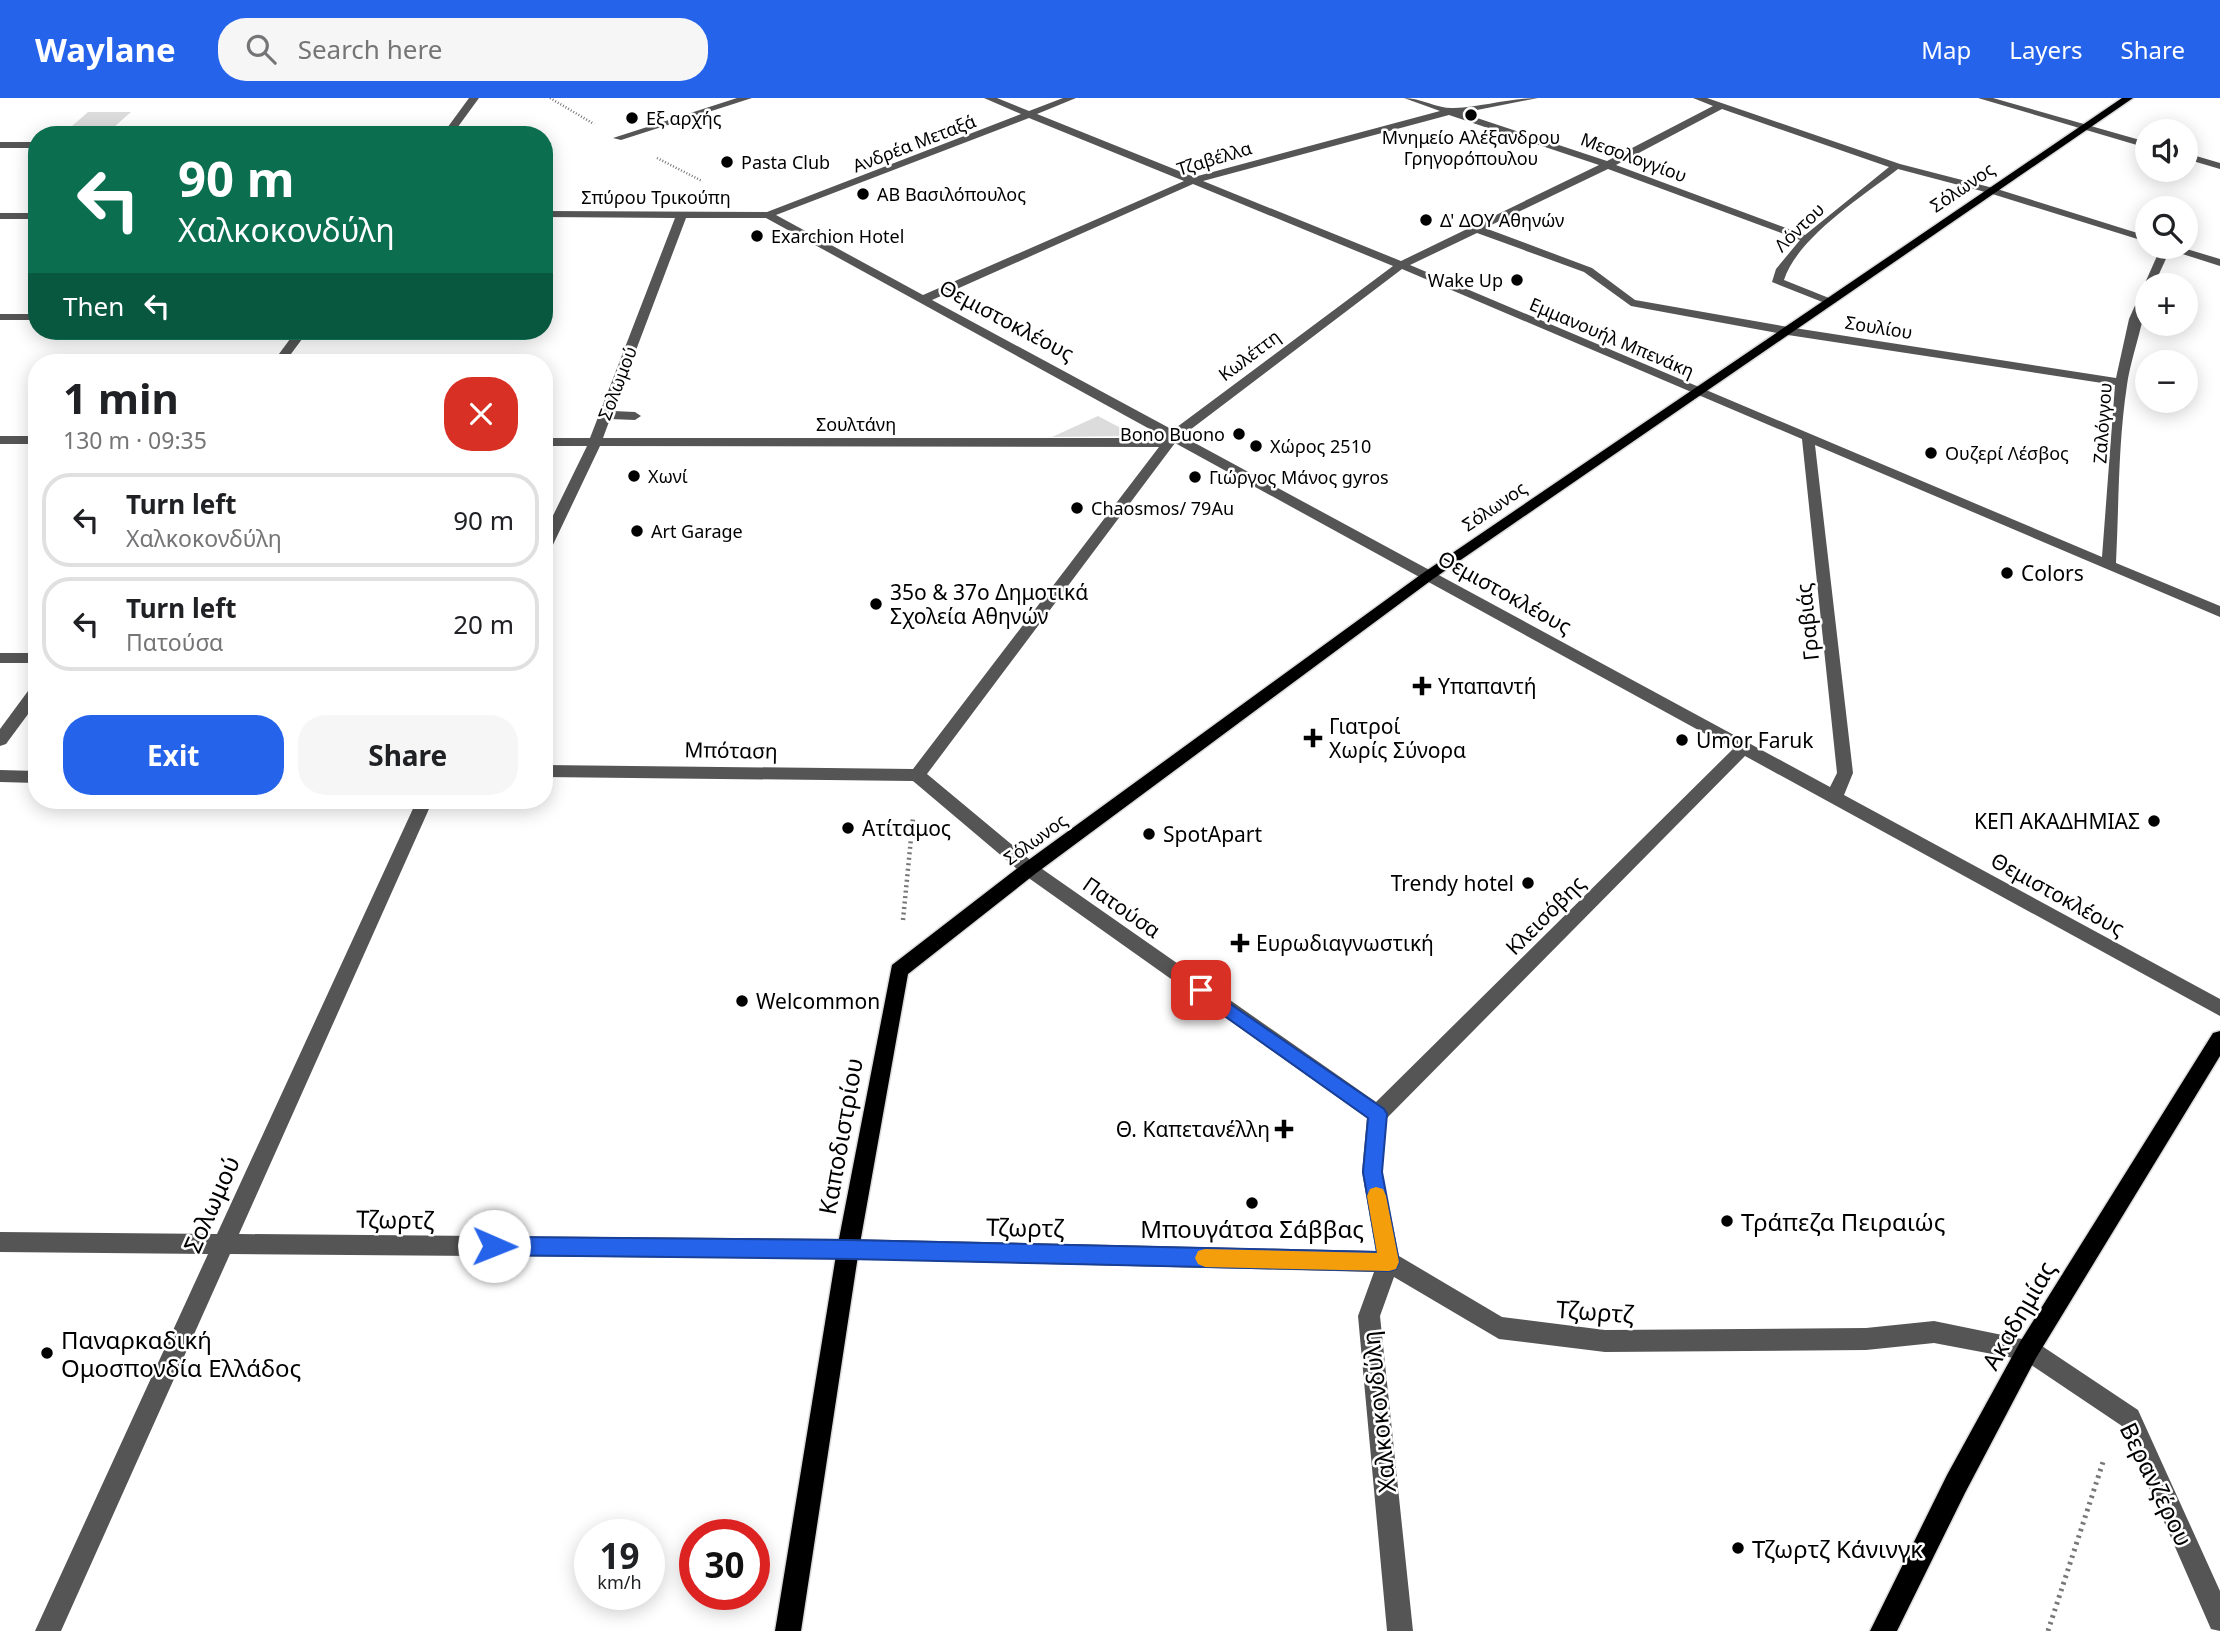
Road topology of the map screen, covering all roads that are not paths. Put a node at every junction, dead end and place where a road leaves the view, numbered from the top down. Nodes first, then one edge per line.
1 (474, 98) edge
2 (747, 98) edge
3 (989, 98) edge
4 (1071, 98) edge
5 (1409, 98) edge
6 (1533, 98) edge
7 (1698, 98) edge
8 (1983, 98) edge
9 (2128, 98) edge
10 (1723, 105) junction
11 (1448, 112) junction
12 (1028, 115) junction
13 (454, 126) edge
14 (2086, 128) junction
15 (618, 138) dead end
16 (2135, 142) edge
17 (0, 145) edge
18 (28, 145) edge
19 (2198, 160) edge
20 (1608, 165) junction
21 (1896, 166) junction
22 (2220, 166) edge
23 (1192, 181) junction
24 (1993, 191) junction
25 (553, 214) edge
26 (682, 214) junction
27 (768, 215) junction
28 (0, 216) edge
29 (28, 216) edge
30 (1477, 229) junction
31 (2135, 235) edge
32 (1806, 239) junction
33 (2198, 256) edge
34 (2220, 263) edge
35 (1401, 265) junction
36 (921, 300) junction
37 (1830, 302) junction
38 (0, 317) edge
39 (28, 317) edge
40 (2135, 321) edge
41 (1788, 331) junction
42 (2121, 382) junction
43 (1698, 393) junction
44 (605, 415) junction
45 (635, 416) dead end
46 (1171, 439) junction
47 (1808, 439) junction
48 (0, 440) edge
49 (28, 440) edge
50 (553, 442) edge
51 (595, 442) junction
52 (553, 529) edge
53 (2109, 565) junction
54 (1429, 576) junction
55 (2220, 612) edge
56 (0, 658) edge
57 (28, 658) edge
58 (28, 703) edge
59 (0, 740) edge
60 (1744, 748) junction
61 (553, 771) edge
62 (917, 775) junction
63 (0, 776) edge
64 (28, 776) edge
65 (1834, 798) junction
66 (421, 809) edge
67 (1029, 869) junction
68 (899, 970) joint
69 (2220, 1008) edge
70 (2220, 1039) edge
71 (1377, 1114) junction
72 (0, 1241) edge
73 (221, 1244) junction
74 (848, 1249) junction
75 (1389, 1262) junction
76 (2028, 1350) junction
77 (2220, 1620) edge
78 (48, 1631) edge
79 (788, 1631) edge
80 (1400, 1631) edge
81 (1884, 1631) edge

1 - 13 street
2 - 15 street
3 - 12 street, Εμμανουήλ Μπενάκη
4 - 12 street, Ανδρέα Μεταξά
5 - 11 street, Μεσολογγίου
6 - 11 street, Τζαβέλλα
7 - 10 street
8 - 14 street
9 - 14 main road, Σόλωνος
10 - 20 street, Κωλέττη
10 - 21 street
11 - 20 street, Μεσολογγίου
11 - 23 street, Τζαβέλλα
12 - 23 street, Εμμανουήλ Μπενάκη
12 - 27 street, Ανδρέα Μεταξά
14 - 16 street
14 - 24 main road, Σόλωνος
17 - 18 street
19 - 22 street
20 - 30 street, Κωλέττη
20 - 32 street, Μεσολογγίου
21 - 24 street
21 - 32 street, Λόντου
23 - 35 street, Εμμανουήλ Μπενάκη
23 - 36 street, Τζαβέλλα
24 - 31 street
24 - 37 main road, Σόλωνος
25 - 26 street, Σπύρου Τρικούπη
26 - 27 street, Σπύρου Τρικούπη
26 - 44 street, Σολωμού
27 - 36 street, Θεμιστοκλέους
28 - 29 street
30 - 35 street, Κωλέττη
30 - 41 street, Σουλίου
32 - 37 street, Λόντου
33 - 34 street
35 - 43 street, Εμμανουήλ Μπενάκη
35 - 46 street, Κωλέττη
36 - 46 street, Θεμιστοκλέους
37 - 41 main road, Σόλωνος
38 - 39 street
40 - 42 street, Ζαλόγγου
41 - 42 street, Σουλίου
41 - 43 main road, Σόλωνος
42 - 53 street, Ζαλόγγου
43 - 47 street, Εμμανουήλ Μπενάκη
43 - 54 main road, Σόλωνος
44 - 45 street
44 - 51 street, Σολωμού
46 - 51 street, Σουλτάνη
46 - 54 street, Θεμιστοκλέους
46 - 62 street, Κωλέττη
47 - 53 street, Εμμανουήλ Μπενάκη
47 - 65 street, Γραβιάς
48 - 49 street
50 - 51 street, Σουλτάνη
51 - 52 street, Σολωμού
53 - 55 street, Εμμανουήλ Μπενάκη
54 - 60 street, Θεμιστοκλέους
54 - 67 main road, Σόλωνος
56 - 57 street
58 - 59 street
60 - 65 street, Θεμιστοκλέους
60 - 71 street, Κλεισόβης
61 - 62 street, Μπόταση
62 - 67 street, Πατούσα
63 - 64 street
65 - 69 street, Θεμιστοκλέους
66 - 73 street, Σολωμού
67 - 68 main road, Σόλωνος
67 - 71 street, Πατούσα
68 - 74 main road, Καποδιστρίου
70 - 76 main road, Ακαδημίας
71 - 75 street
72 - 73 street, Τζωρτζ
73 - 74 street, Τζωρτζ
73 - 78 street, Σολωμού
74 - 75 street, Τζωρτζ
74 - 79 main road, Καποδιστρίου
75 - 76 street, Τζωρτζ
75 - 80 street, Χαλκοκονδύλη
76 - 77 street, Βερανζέρου
76 - 81 main road, Ακαδημίας

